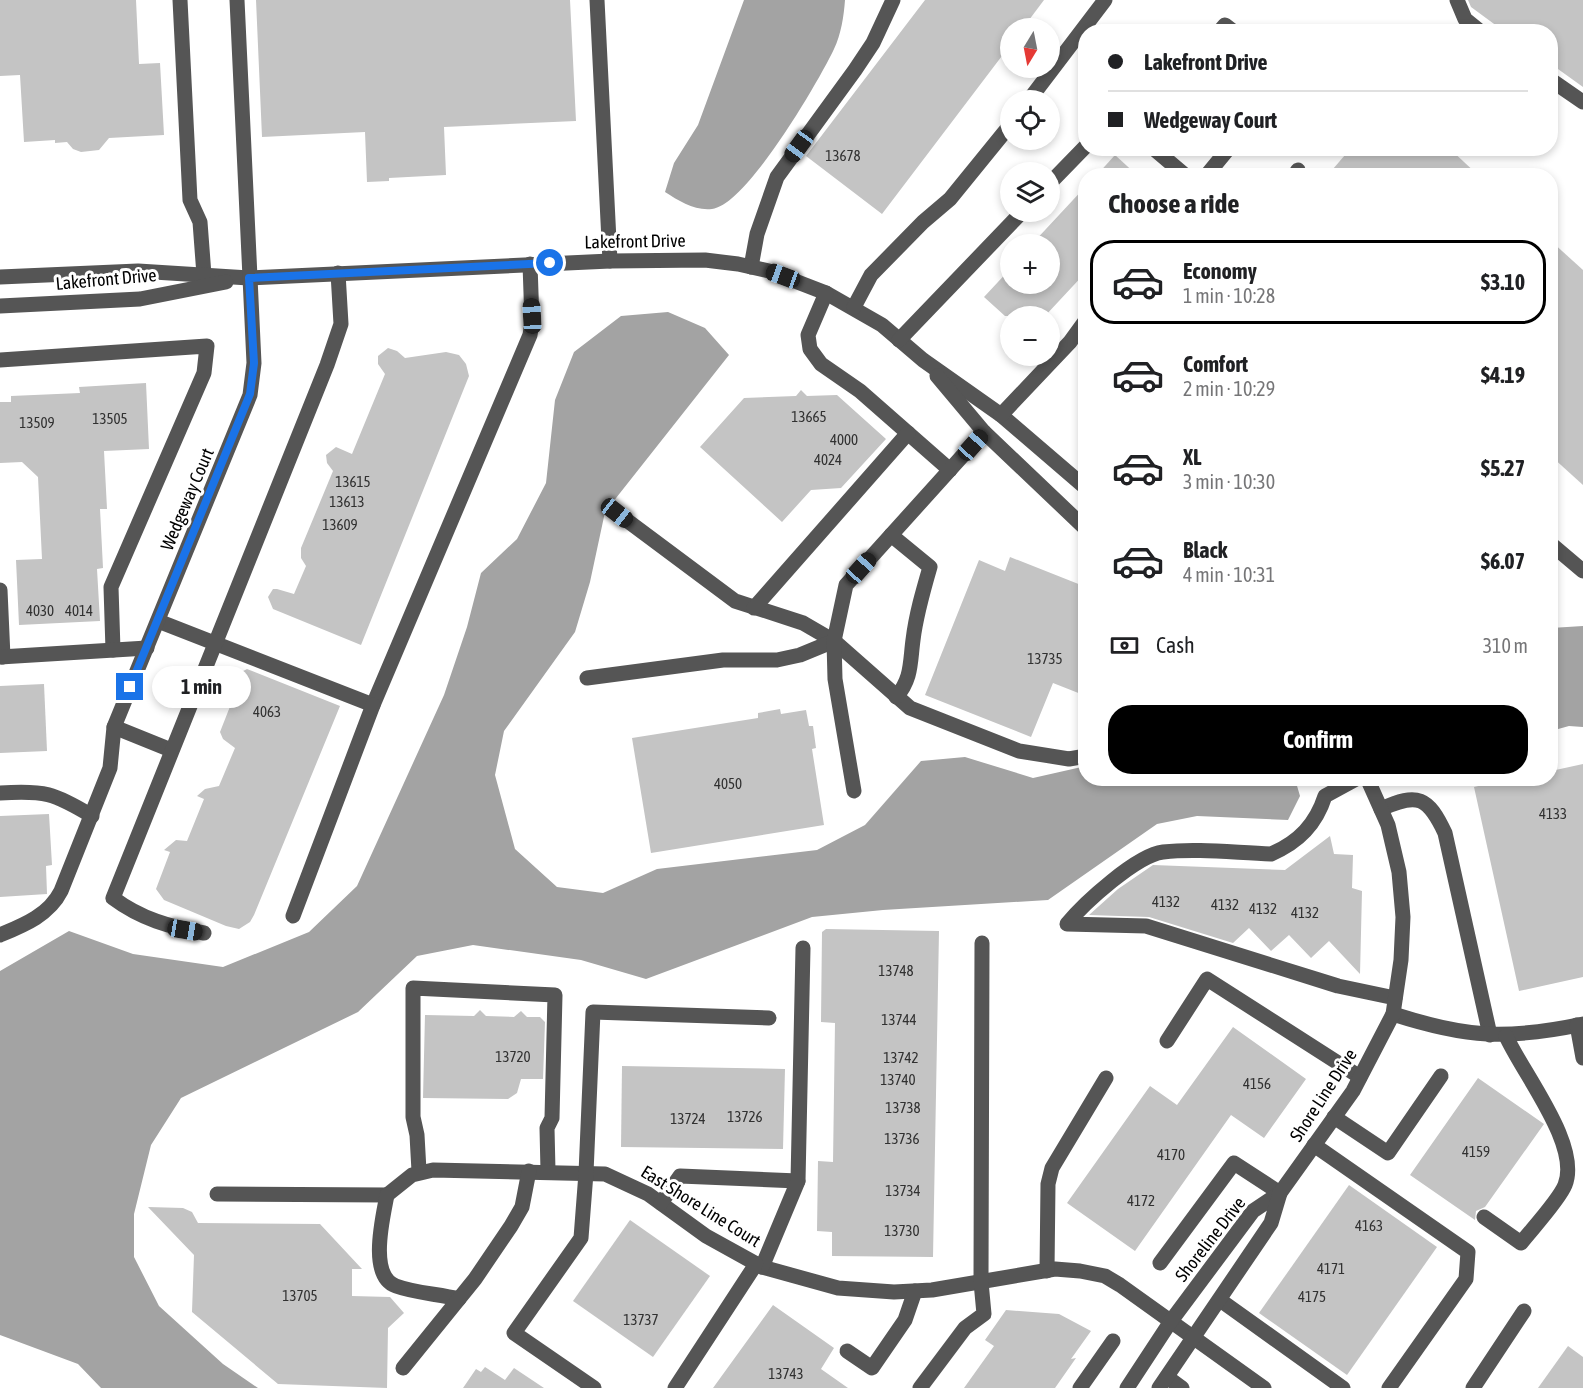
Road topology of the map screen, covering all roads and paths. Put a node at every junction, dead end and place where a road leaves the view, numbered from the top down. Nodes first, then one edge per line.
1 (180, 0) edge
2 (237, 0) edge
3 (597, 0) edge
4 (893, 0) edge
5 (1105, 0) edge
6 (1457, 0) edge
7 (1087, 24) edge
8 (1472, 24) edge
9 (1078, 36) edge
10 (1558, 85) edge
11 (1037, 90) edge
12 (1583, 102) edge
13 (1000, 138) edge
14 (1078, 154) edge
15 (1162, 156) edge
16 (1222, 156) edge
17 (1177, 168) edge
18 (1213, 168) edge
19 (1060, 173) edge
20 (1012, 222) edge
21 (610, 261) junction
22 (530, 264) junction
23 (751, 267) junction
24 (338, 273) junction
25 (204, 275) junction
26 (0, 277) edge
27 (249, 278) junction
28 (826, 293) junction
29 (0, 306) edge
30 (854, 307) junction
31 (1078, 331) edge
32 (900, 340) junction
33 (0, 360) edge
34 (923, 360) junction
35 (1001, 415) junction
36 (984, 432) junction
37 (908, 433) junction
38 (950, 470) junction
39 (1078, 481) edge
40 (617, 513) dead end
41 (1078, 521) edge
42 (891, 535) junction
43 (1558, 550) edge
44 (1583, 571) edge
45 (0, 591) edge
46 (754, 608) junction
47 (158, 621) junction
48 (834, 641) junction
49 (213, 643) junction
50 (147, 648) junction
51 (113, 650) junction
52 (2, 657) edge
53 (587, 678) dead end
54 (896, 697) junction
55 (373, 705) junction
56 (114, 727) junction
57 (171, 750) junction
58 (1078, 757) edge
59 (1343, 786) edge
60 (1370, 786) edge
61 (854, 791) dead end
62 (0, 793) edge
63 (1382, 809) junction
64 (92, 816) junction
65 (293, 916) dead end
66 (204, 933) dead end
67 (0, 935) edge
68 (982, 943) dead end
69 (803, 948) dead end
70 (1395, 998) junction
71 (1393, 1014) junction
72 (769, 1018) dead end
73 (1580, 1024) edge
74 (1490, 1035) junction
75 (1506, 1036) junction
76 (1167, 1041) dead end
77 (1583, 1058) edge
78 (1440, 1076) dead end
79 (1360, 1077) junction
80 (1106, 1078) dead end
81 (1334, 1117) junction
82 (1314, 1145) junction
83 (529, 1171) junction
84 (548, 1171) junction
85 (419, 1172) junction
86 (586, 1173) junction
87 (798, 1181) junction
88 (1280, 1193) junction
89 (217, 1194) dead end
90 (387, 1195) junction
91 (661, 1203) junction
92 (1484, 1217) dead end
93 (1160, 1263) dead end
94 (759, 1265) junction
95 (1047, 1271) junction
96 (981, 1282) junction
97 (915, 1291) junction
98 (459, 1299) junction
99 (1220, 1300) junction
100 (1524, 1311) dead end
101 (1171, 1321) junction
102 (1195, 1339) junction
103 (1113, 1341) dead end
104 (847, 1351) dead end
105 (403, 1368) dead end
106 (1163, 1383) edge
107 (594, 1388) edge
108 (675, 1388) edge
109 (920, 1388) edge
110 (1080, 1388) edge
111 (1127, 1388) edge
112 (1182, 1388) edge
113 (1264, 1388) edge
114 (1343, 1388) edge
115 (1389, 1388) edge
116 (1473, 1388) edge

1 - 25 street
2 - 27 street, Wedgeway Court
3 - 21 street
4 - 23 street
5 - 7 street
6 - 8 street
9 - 11 street
10 - 12 street
13 - 30 street
14 - 19 street
15 - 17 street
16 - 18 street
20 - 32 street
21 - 22 street, Lakefront Drive
21 - 23 street, Lakefront Drive
22 - 24 street, Lakefront Drive
22 - 55 street
23 - 28 street, Lakefront Drive
24 - 27 street, Lakefront Drive
24 - 49 street
25 - 26 street, Lakefront Drive
25 - 27 street, Lakefront Drive
27 - 29 street, Lakefront Drive
27 - 47 street, Wedgeway Court
28 - 30 street, Lakefront Drive
28 - 37 street
30 - 32 street, Lakefront Drive
31 - 35 street
32 - 34 street, Lakefront Drive
33 - 51 street
34 - 35 street, Lakefront Drive
34 - 36 street, Lakefront Drive
35 - 39 street, Lakefront Drive
36 - 38 street
36 - 41 street, Lakefront Drive
37 - 38 street
37 - 46 street
38 - 42 street
40 - 46 street
42 - 48 street
42 - 54 street
43 - 44 street
45 - 52 street
46 - 48 street
47 - 49 street
47 - 50 street, Wedgeway Court
48 - 53 street
48 - 54 street
48 - 61 street
49 - 55 street
49 - 57 street
50 - 51 street
50 - 56 street, Wedgeway Court
51 - 52 street
54 - 58 street
55 - 65 street
56 - 57 street
56 - 64 street, Wedgeway Court
57 - 66 street
59 - 70 street
60 - 63 street
62 - 64 street
63 - 70 street
63 - 74 street
64 - 67 street, Wedgeway Court
68 - 96 street
69 - 87 street
70 - 71 street
71 - 74 street
71 - 79 street, Shore Line Drive
72 - 86 street
73 - 75 street
73 - 77 street
74 - 75 street
75 - 92 street
76 - 79 street
78 - 81 street
79 - 81 street, Shore Line Drive
80 - 95 street
81 - 82 street, Shore Line Drive
82 - 88 street, Shore Line Drive
82 - 115 street
83 - 84 street, East Shore Line Court
83 - 85 street, East Shore Line Court
83 - 98 street
84 - 85 street
84 - 86 street, East Shore Line Court
85 - 90 street
86 - 91 street, East Shore Line Court
86 - 107 street
87 - 91 street
87 - 94 street
88 - 93 street
88 - 99 street, Shoreline Drive
88 - 101 street, Shoreline Drive
89 - 90 street
90 - 98 street
91 - 94 street, East Shore Line Court
94 - 97 street, East Shore Line Court
94 - 108 street
95 - 96 street, East Shore Line Court
95 - 101 street, East Shore Line Court
96 - 97 street, East Shore Line Court
96 - 109 street
97 - 104 street
98 - 105 street
99 - 102 street, Shoreline Drive
99 - 114 street
100 - 116 street
101 - 102 street, East Shore Line Court
101 - 111 street, Shoreline Drive
102 - 106 street, Shoreline Drive
102 - 113 street, East Shore Line Court
103 - 110 street
106 - 112 street

